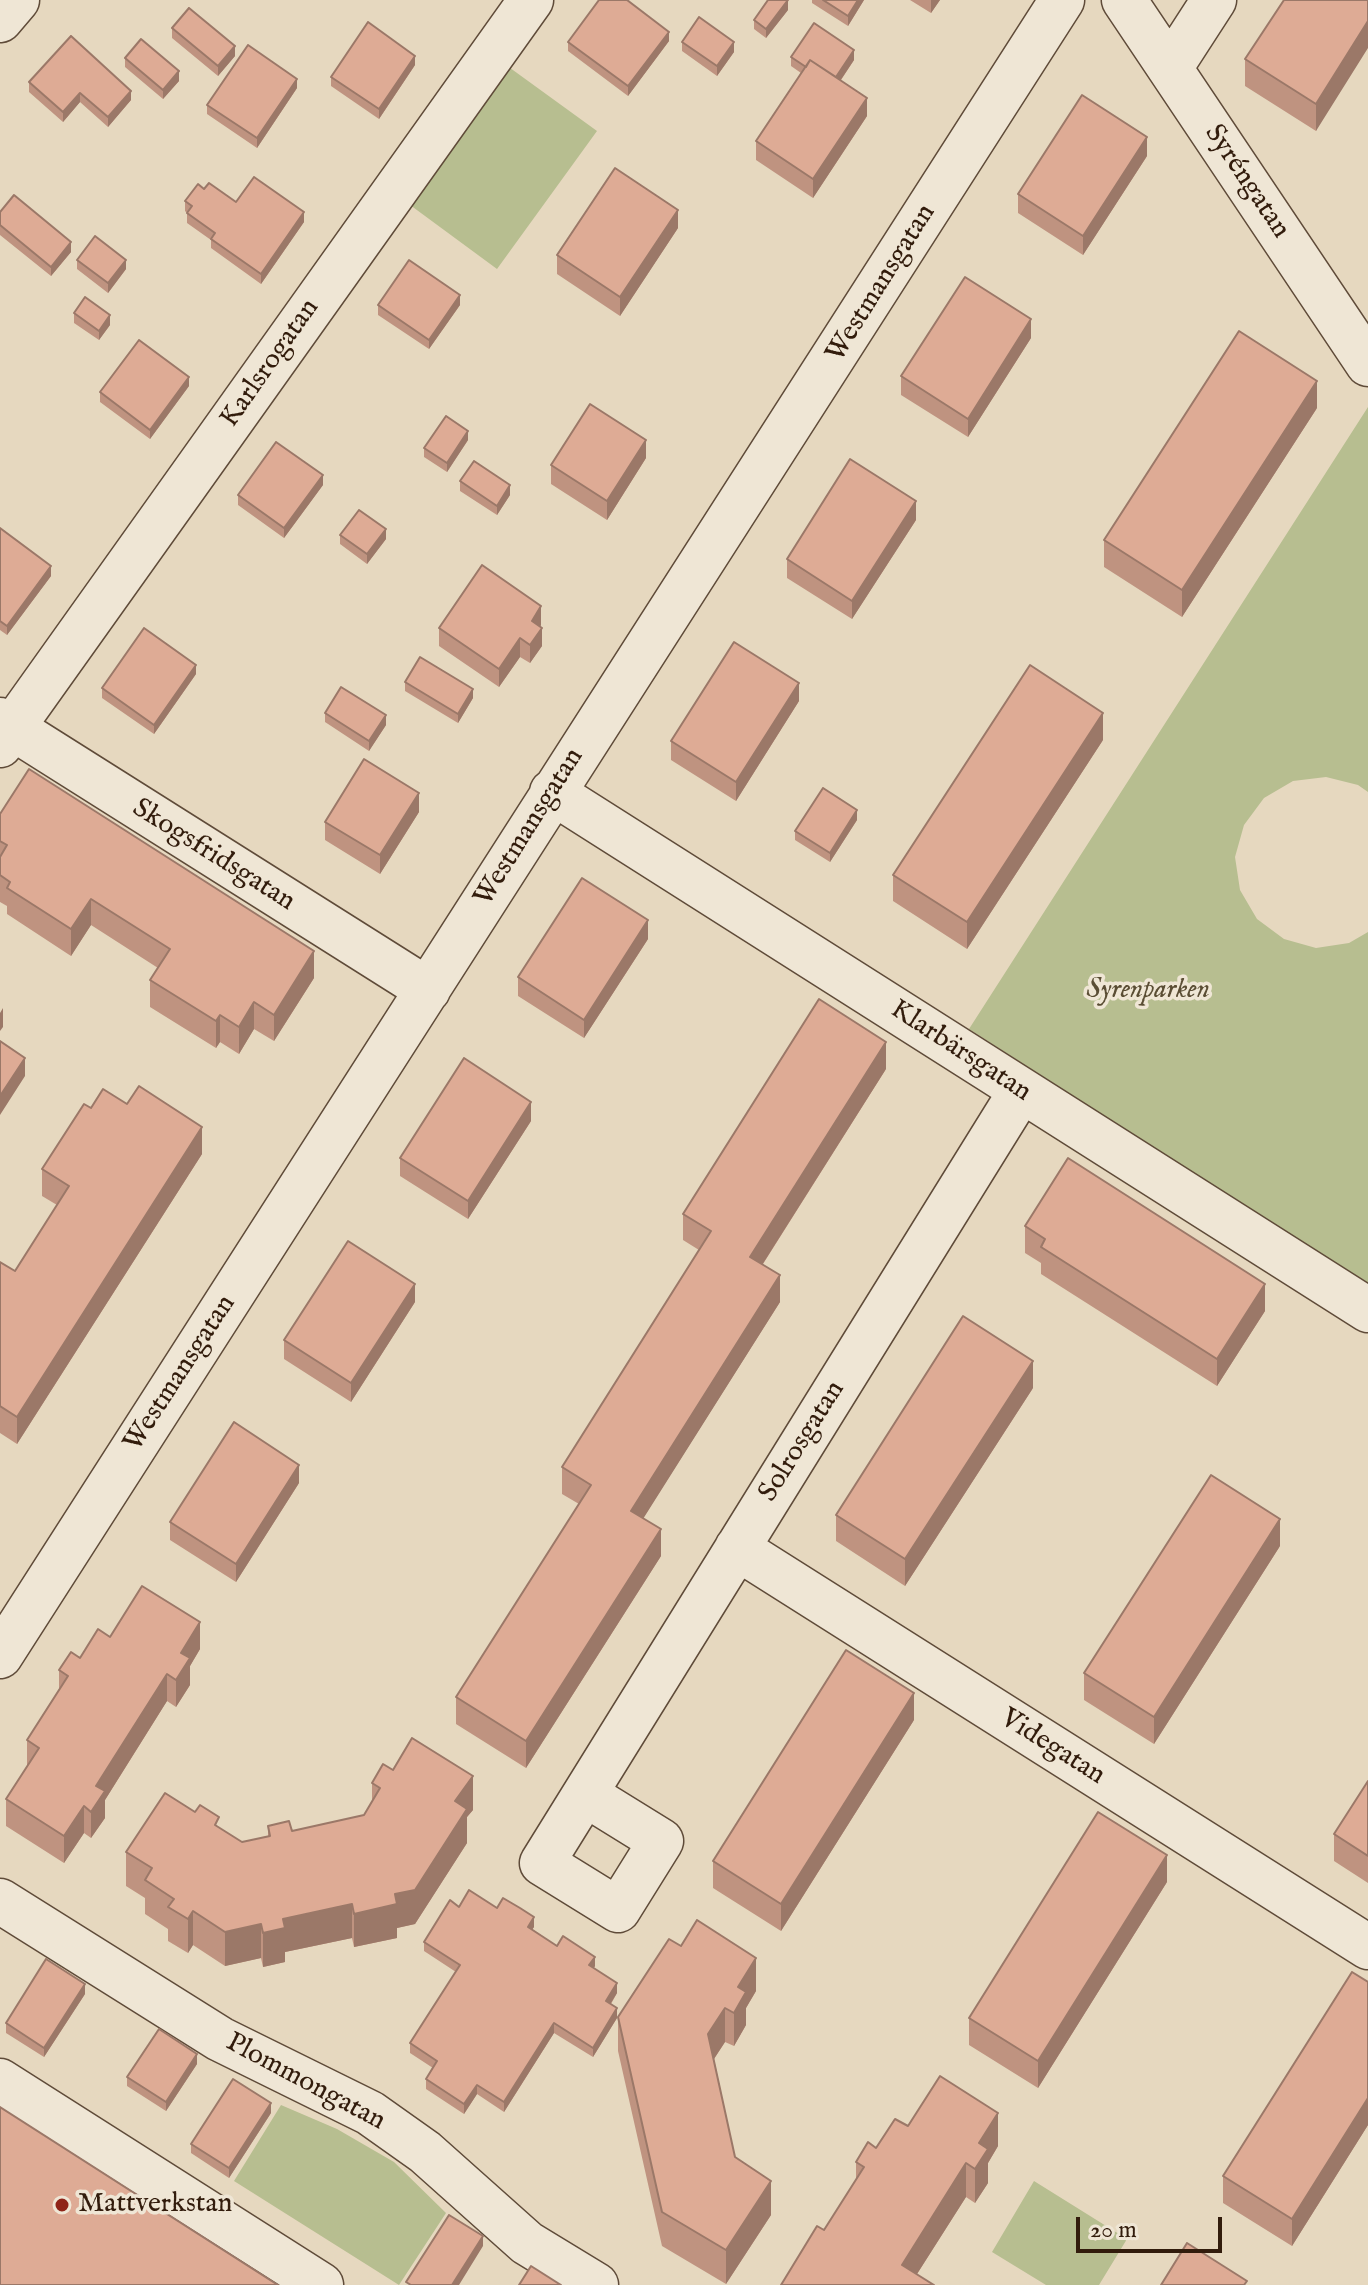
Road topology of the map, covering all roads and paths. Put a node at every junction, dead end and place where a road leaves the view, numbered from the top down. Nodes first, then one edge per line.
1 (17, 0) edge
2 (531, 0) edge
3 (1062, 0) edge
4 (1124, 0) edge
5 (1214, 0) edge
6 (0, 20) edge
7 (1170, 68) junction
8 (1368, 364) edge
9 (4, 731) edge
10 (552, 792) junction
11 (428, 990) junction
12 (1021, 1091) junction
13 (1368, 1310) edge
14 (737, 1548) junction
15 (0, 1656) edge
16 (585, 1794) dead end
17 (0, 1901) edge
18 (1368, 1947) edge
19 (0, 2081) edge
20 (321, 2285) edge
21 (596, 2285) edge

1 - 6 street
2 - 9 street, Karlsrogatan
3 - 10 street, Westmansgatan
4 - 7 street, Syréngatan
5 - 7 street
7 - 8 street, Syréngatan
9 - 11 street, Skogsfridsgatan
10 - 11 street, Westmansgatan
10 - 12 street, Klarbärsgatan
11 - 15 street, Westmansgatan
12 - 13 street, Klarbärsgatan
12 - 14 street, Solrosgatan
14 - 16 street, Solrosgatan
14 - 18 street, Videgatan
17 - 21 street, Plommongatan
19 - 20 street

